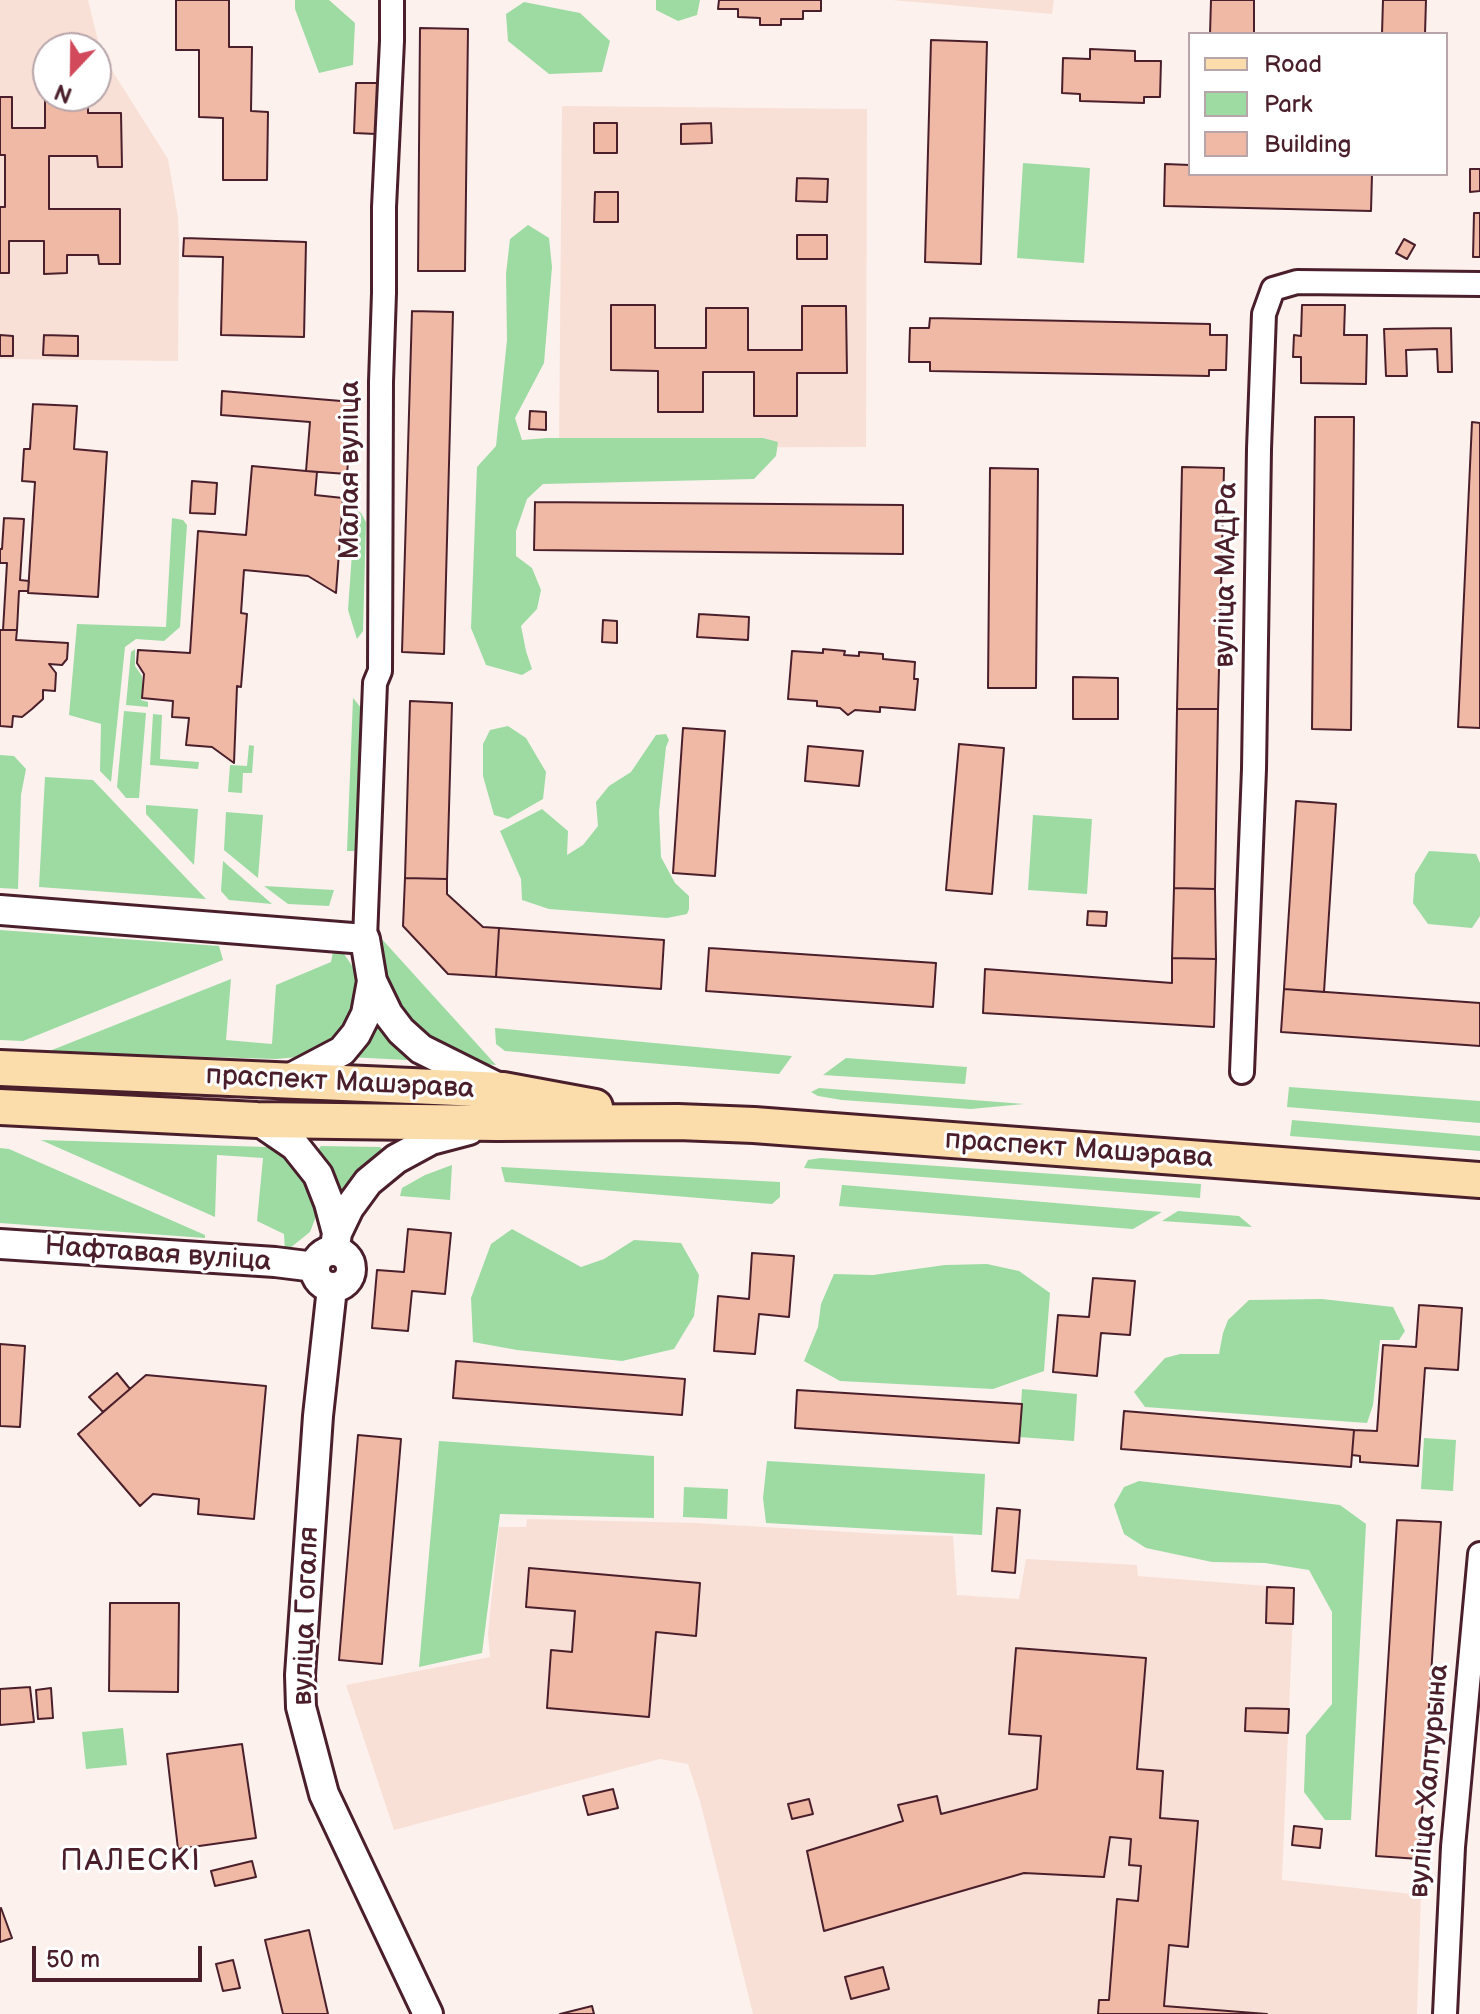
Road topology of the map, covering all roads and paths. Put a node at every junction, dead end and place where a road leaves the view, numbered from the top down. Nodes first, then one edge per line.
1 (392, 0) edge
2 (1480, 284) edge
3 (0, 910) edge
4 (365, 939) junction
5 (372, 981) junction
6 (0, 1068) edge
7 (1242, 1072) dead end
8 (287, 1080) junction
9 (0, 1107) edge
10 (500, 1107) junction
11 (257, 1120) junction
12 (1480, 1180) edge
13 (0, 1244) edge
14 (330, 1260) junction
15 (1480, 1554) edge
16 (428, 2014) edge
17 (1445, 2014) edge

1 - 4 street, Малая вуліца
2 - 7 street, вуліца МАДРа
3 - 4 street
4 - 5 street
5 - 8 street
5 - 10 street
6 - 8 main road, праспект Машэрава
8 - 10 main road, праспект Машэрава
9 - 11 main road, праспект Машэрава
10 - 11 main road, праспект Машэрава
10 - 12 main road, праспект Машэрава
10 - 14 street
11 - 14 street
13 - 14 street, Нафтавая вуліца
14 - 16 street, вуліца Гогаля
15 - 17 street, вуліца Халтурына

